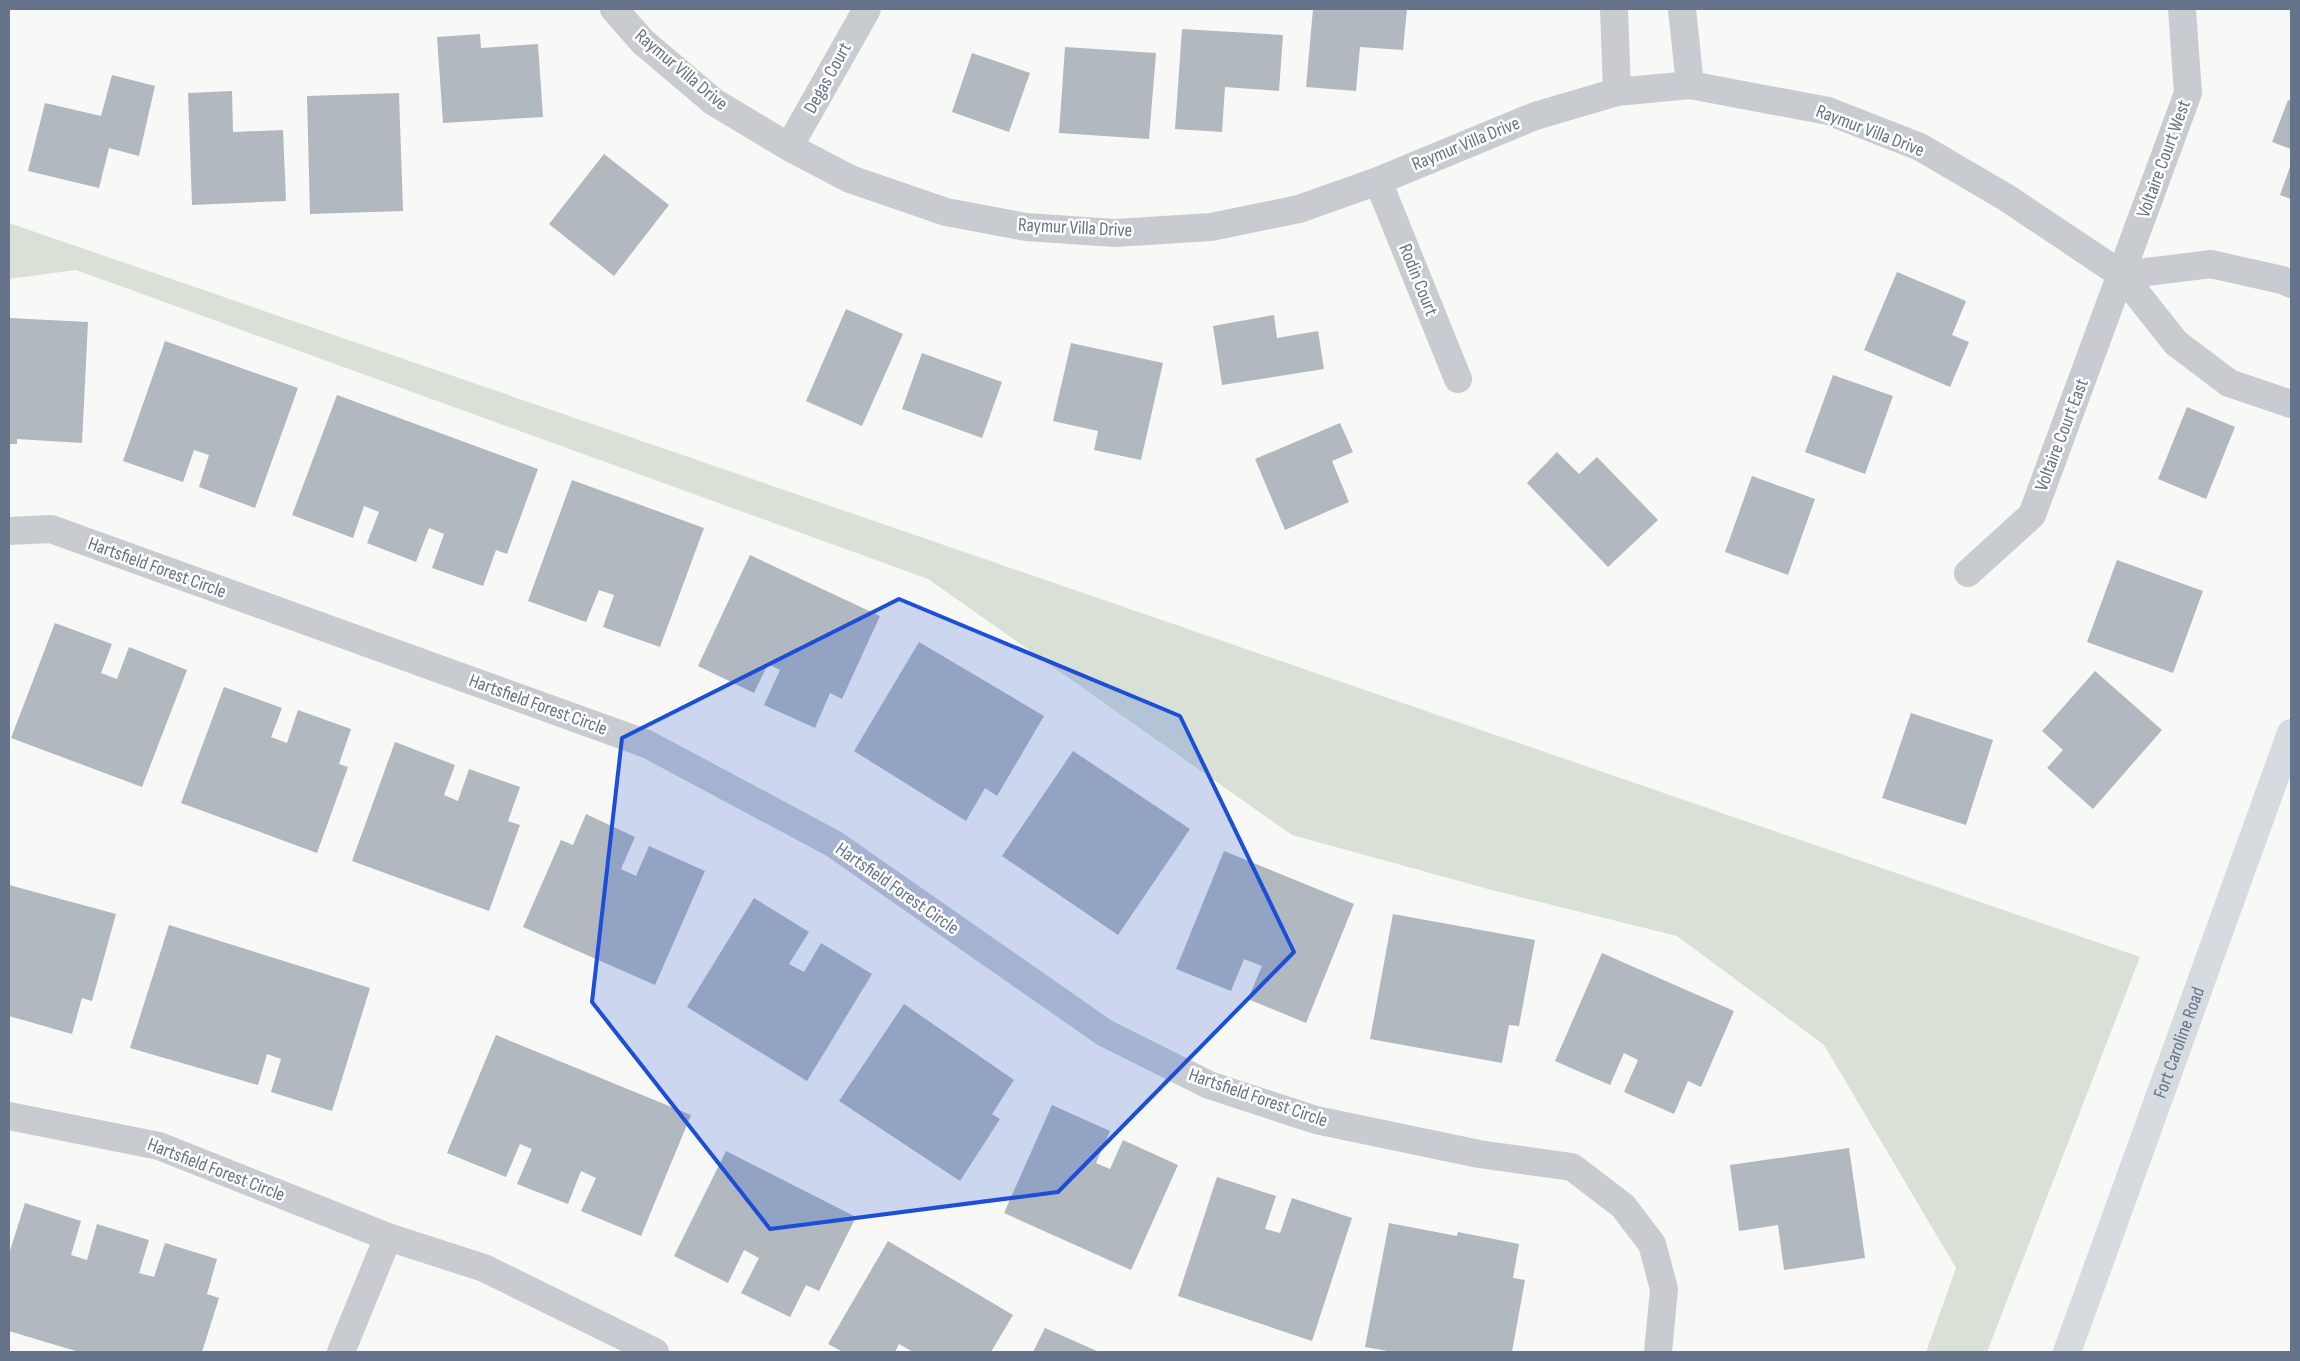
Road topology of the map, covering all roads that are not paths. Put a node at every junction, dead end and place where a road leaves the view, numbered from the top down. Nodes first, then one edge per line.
1 (614, 9) edge
2 (867, 9) edge
3 (1614, 9) edge
4 (1682, 9) edge
5 (2182, 9) edge
6 (1690, 85) junction
7 (1617, 92) junction
8 (789, 147) junction
9 (1378, 181) junction
10 (2122, 276) junction
11 (2291, 284) edge
12 (1458, 379) dead end
13 (2291, 404) edge
14 (9, 531) edge
15 (1968, 573) dead end
16 (2291, 733) edge
17 (9, 1116) edge
18 (388, 1237) junction
19 (341, 1352) edge
20 (656, 1352) edge
21 (1658, 1352) edge
22 (2067, 1352) edge

1 - 8 street, Raymur Villa Drive
2 - 8 street, Degas Court
3 - 7 street
4 - 6 street
5 - 10 street, Voltaire Court West
6 - 7 street, Raymur Villa Drive
6 - 10 street, Raymur Villa Drive
7 - 9 street, Raymur Villa Drive
8 - 9 street, Raymur Villa Drive
9 - 12 street, Rodin Court
10 - 11 street
10 - 13 street, Raymur Villa Drive
10 - 15 street, Voltaire Court East
14 - 21 street, Hartsfield Forest Circle
16 - 22 street, Fort Caroline Road
17 - 18 street, Hartsfield Forest Circle
18 - 19 street
18 - 20 street, Hartsfield Forest Circle

